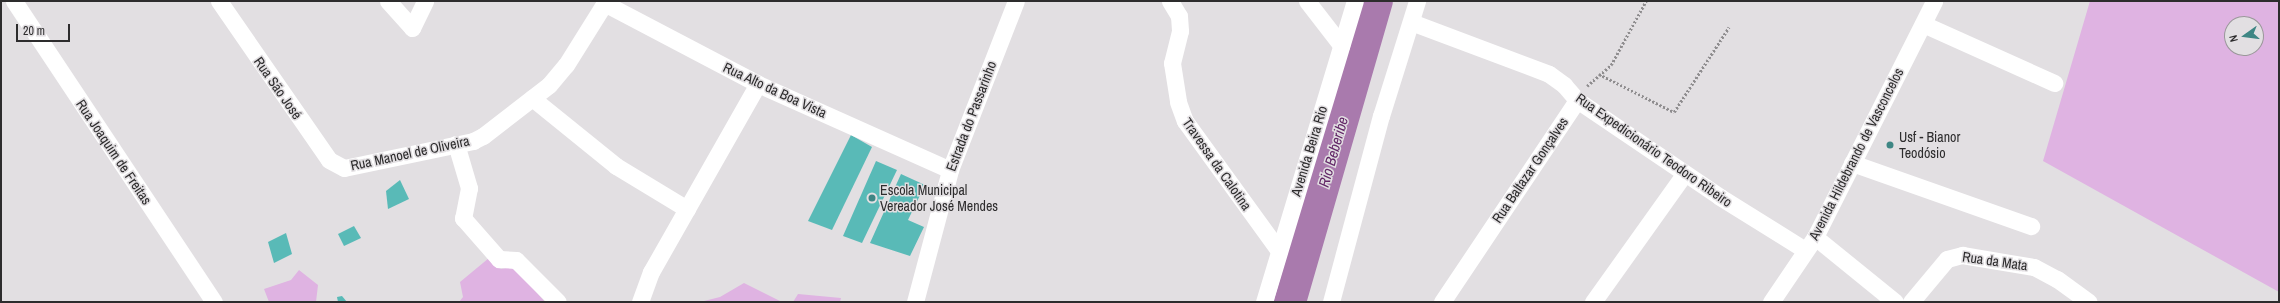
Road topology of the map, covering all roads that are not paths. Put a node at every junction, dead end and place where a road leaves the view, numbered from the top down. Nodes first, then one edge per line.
1 (14, 1) edge
2 (219, 1) edge
3 (388, 1) edge
4 (425, 1) edge
5 (1016, 1) edge
6 (1170, 1) edge
7 (1308, 1) edge
8 (1355, 1) edge
9 (1417, 1) edge
10 (1934, 1) edge
11 (605, 2) edge
12 (1411, 22) junction
13 (1923, 24) junction
14 (1341, 45) junction
15 (2054, 83) dead end
16 (758, 84) junction
17 (532, 98) junction
18 (1577, 100) junction
19 (456, 144) junction
20 (1852, 163) junction
21 (344, 168) joint
22 (950, 170) junction
23 (1684, 173) junction
24 (687, 209) junction
25 (2031, 226) dead end
26 (1810, 244) junction
27 (1279, 251) junction
28 (214, 302) edge
29 (558, 302) edge
30 (640, 302) edge
31 (915, 302) edge
32 (1264, 302) edge
33 (1331, 302) edge
34 (1442, 302) edge
35 (1593, 302) edge
36 (1771, 302) edge
37 (1895, 302) edge
38 (1911, 302) edge
39 (2089, 302) edge

1 - 28 street, Rua Joaquim de Freitas
2 - 21 street, Rua São José
3 - 4 street
5 - 22 street, Estrada do Passarinho
6 - 27 street, Travessa da Calotina
7 - 14 street
8 - 14 street, Avenida Beira Rio
9 - 12 street
10 - 13 street, Avenida Hildebrando de Vasconcelos
11 - 16 street, Rua Alto da Boa Vista
11 - 17 street, Rua Manoel de Oliveira
12 - 18 street, Rua Expedicionário Teodoro Ribeiro
12 - 33 street
13 - 15 street
13 - 20 street, Avenida Hildebrando de Vasconcelos
14 - 27 street, Avenida Beira Rio
16 - 22 street, Rua Alto da Boa Vista
16 - 24 street
17 - 19 street, Rua Manoel de Oliveira
17 - 24 street
18 - 23 street, Rua Expedicionário Teodoro Ribeiro
18 - 34 street, Rua Baltazar Gonçalves
19 - 21 street, Rua Manoel de Oliveira
19 - 29 street
20 - 25 street
20 - 26 street, Avenida Hildebrando de Vasconcelos
22 - 31 street, Estrada do Passarinho
23 - 26 street, Rua Expedicionário Teodoro Ribeiro
23 - 35 street
24 - 30 street
26 - 36 street, Avenida Hildebrando de Vasconcelos
26 - 37 street, Rua Expedicionário Teodoro Ribeiro
27 - 32 street, Avenida Beira Rio
38 - 39 street, Rua da Mata

